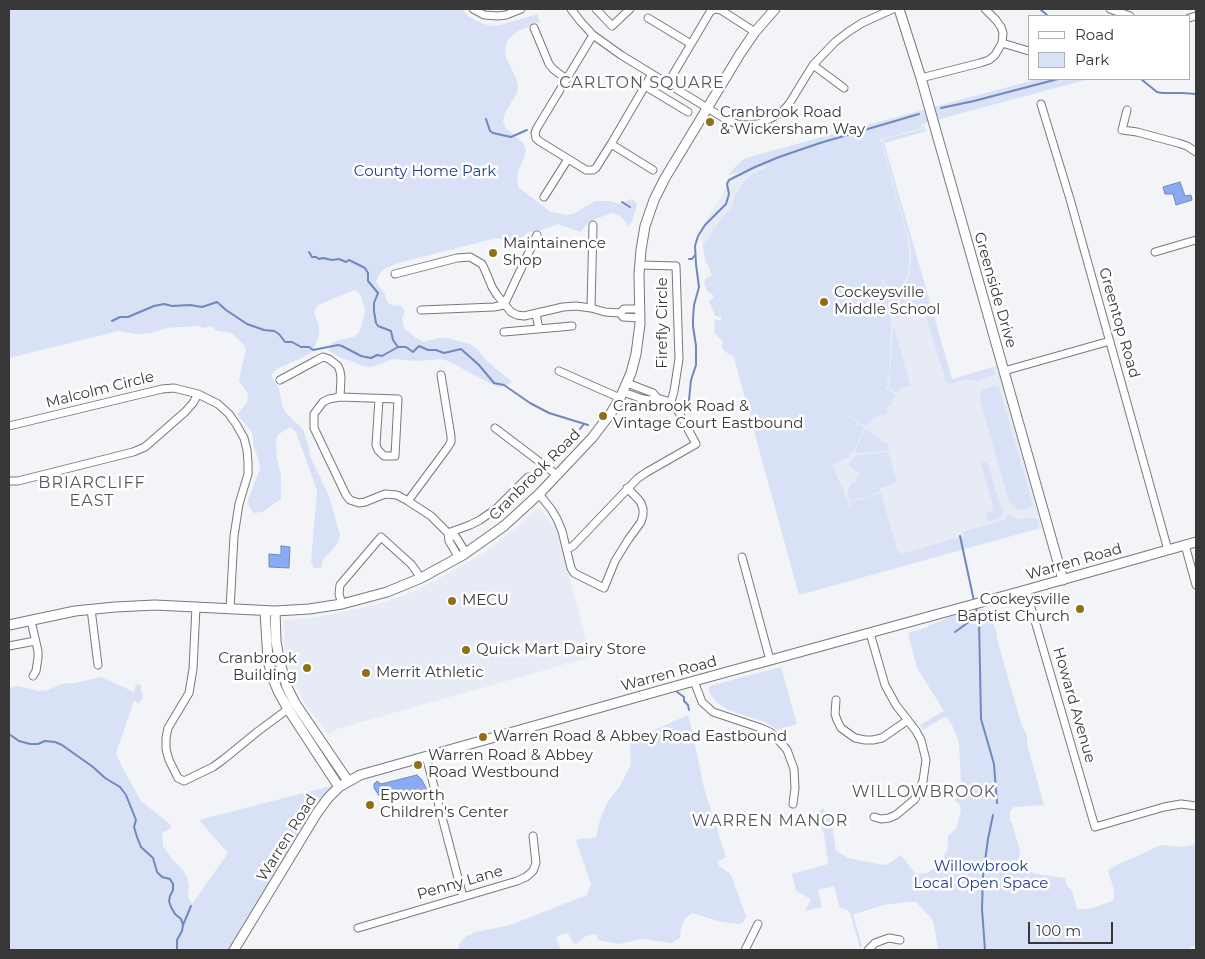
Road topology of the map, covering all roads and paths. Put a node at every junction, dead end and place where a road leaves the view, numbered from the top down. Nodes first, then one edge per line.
1 (473, 9) edge
2 (519, 9) edge
3 (571, 9) edge
4 (596, 9) edge
5 (630, 9) edge
6 (775, 9) edge
7 (893, 9) edge
8 (899, 9) edge
9 (985, 9) edge
10 (1110, 9) edge
11 (1126, 13) edge
12 (648, 18) dead end
13 (534, 28) dead end
14 (755, 32) junction
15 (594, 35) junction
16 (1002, 43) junction
17 (691, 44) junction
18 (1028, 51) edge
19 (814, 65) junction
20 (652, 74) junction
21 (921, 78) junction
22 (566, 79) junction
23 (668, 83) junction
24 (645, 86) junction
25 (844, 88) dead end
26 (1041, 104) dead end
27 (708, 108) junction
28 (1127, 110) dead end
29 (688, 112) dead end
30 (611, 144) junction
31 (1196, 152) edge
32 (568, 159) junction
33 (654, 170) dead end
34 (544, 197) dead end
35 (593, 225) dead end
36 (537, 235) dead end
37 (1196, 240) edge
38 (1155, 252) dead end
39 (640, 265) junction
40 (395, 274) dead end
41 (504, 305) junction
42 (591, 308) junction
43 (421, 310) dead end
44 (536, 314) junction
45 (640, 314) junction
46 (572, 326) dead end
47 (539, 329) junction
48 (504, 332) dead end
49 (1110, 341) junction
50 (559, 371) dead end
51 (1004, 371) junction
52 (441, 375) dead end
53 (280, 380) dead end
54 (623, 391) junction
55 (198, 394) junction
56 (340, 397) junction
57 (379, 399) junction
58 (671, 402) junction
59 (9, 426) edge
60 (496, 428) dead end
61 (557, 475) junction
62 (528, 478) dead end
63 (9, 481) edge
64 (627, 488) junction
65 (538, 494) junction
66 (408, 501) junction
67 (448, 533) junction
68 (1196, 542) edge
69 (1185, 545) junction
70 (567, 549) junction
71 (1168, 550) junction
72 (462, 555) junction
73 (742, 558) dead end
74 (421, 578) junction
75 (1063, 580) junction
76 (1196, 585) edge
77 (1026, 590) junction
78 (342, 604) junction
79 (196, 607) junction
80 (91, 609) junction
81 (230, 609) junction
82 (264, 611) junction
83 (275, 611) junction
84 (31, 620) junction
85 (9, 625) edge
86 (870, 633) junction
87 (35, 641) junction
88 (9, 646) edge
89 (770, 660) junction
90 (98, 665) dead end
91 (33, 676) dead end
92 (694, 681) junction
93 (836, 700) dead end
94 (288, 709) junction
95 (908, 720) junction
96 (426, 756) junction
97 (348, 781) junction
98 (339, 787) junction
99 (793, 804) dead end
100 (1196, 806) edge
101 (874, 817) dead end
102 (533, 836) dead end
103 (463, 897) junction
104 (758, 924) dead end
105 (358, 928) dead end
106 (900, 940) dead end
107 (234, 950) edge
108 (745, 950) edge
109 (868, 950) edge

1 - 2 street
3 - 15 street
4 - 5 street
6 - 14 street, Cranbrook Road
7 - 19 street
8 - 21 street, Greenside Drive
9 - 16 street
10 - 11 street
12 - 17 street
13 - 22 street
14 - 17 street
14 - 27 street, Cranbrook Road
15 - 20 street
15 - 22 street
16 - 18 street
16 - 21 street
17 - 23 street
19 - 25 street
19 - 27 street
20 - 23 street
20 - 24 street
21 - 51 street, Greenside Drive
22 - 32 street
23 - 27 street
24 - 29 street
24 - 30 street
26 - 49 street, Greentop Road
27 - 39 street, Cranbrook Road
28 - 31 street
30 - 32 street
30 - 33 street
32 - 34 street
35 - 42 street
36 - 41 street
37 - 38 street
39 - 45 street, Cranbrook Road
39 - 58 street, Firefly Circle
40 - 41 street
41 - 43 street
41 - 44 street
42 - 44 street
42 - 45 street
44 - 47 street
45 - 54 street, Cranbrook Road
46 - 47 street
47 - 48 street
49 - 51 street
49 - 71 street, Greentop Road
50 - 54 street
51 - 75 street, Greenside Drive
52 - 66 street
53 - 56 street
54 - 58 street
54 - 61 street, Cranbrook Road
55 - 59 street, Malcolm Circle
55 - 63 street
55 - 81 street, Malcolm Circle
56 - 57 street
56 - 66 street
57 - 57 street
58 - 64 street
60 - 61 street
61 - 65 street, Cranbrook Road
62 - 67 street
64 - 70 street
64 - 70 street
65 - 70 street
65 - 72 street, Cranbrook Road
66 - 67 street
67 - 72 street
68 - 69 street, Warren Road
69 - 71 street, Warren Road
69 - 76 street
71 - 75 street, Warren Road
72 - 74 street, Cranbrook Road
73 - 89 street
74 - 78 street, Cranbrook Road
74 - 78 street
75 - 77 street, Warren Road
77 - 86 street, Warren Road
77 - 100 street, Howard Avenue
78 - 83 street, Cranbrook Road
79 - 80 street, Cranbrook Road
79 - 81 street, Cranbrook Road
79 - 94 street
80 - 84 street, Cranbrook Road
80 - 90 street
81 - 82 street, Cranbrook Road
82 - 83 street, Cranbrook Road
82 - 94 street
83 - 97 street
84 - 85 street, Cranbrook Road
84 - 87 street
86 - 89 street, Warren Road
86 - 95 street
87 - 88 street
87 - 91 street
89 - 92 street, Warren Road
92 - 96 street, Warren Road
92 - 99 street
93 - 95 street
94 - 98 street
95 - 101 street
96 - 97 street, Warren Road
96 - 103 street
97 - 98 street, Warren Road
98 - 107 street, Warren Road
102 - 103 street, Penny Lane
103 - 105 street, Penny Lane
104 - 108 street
106 - 109 street

